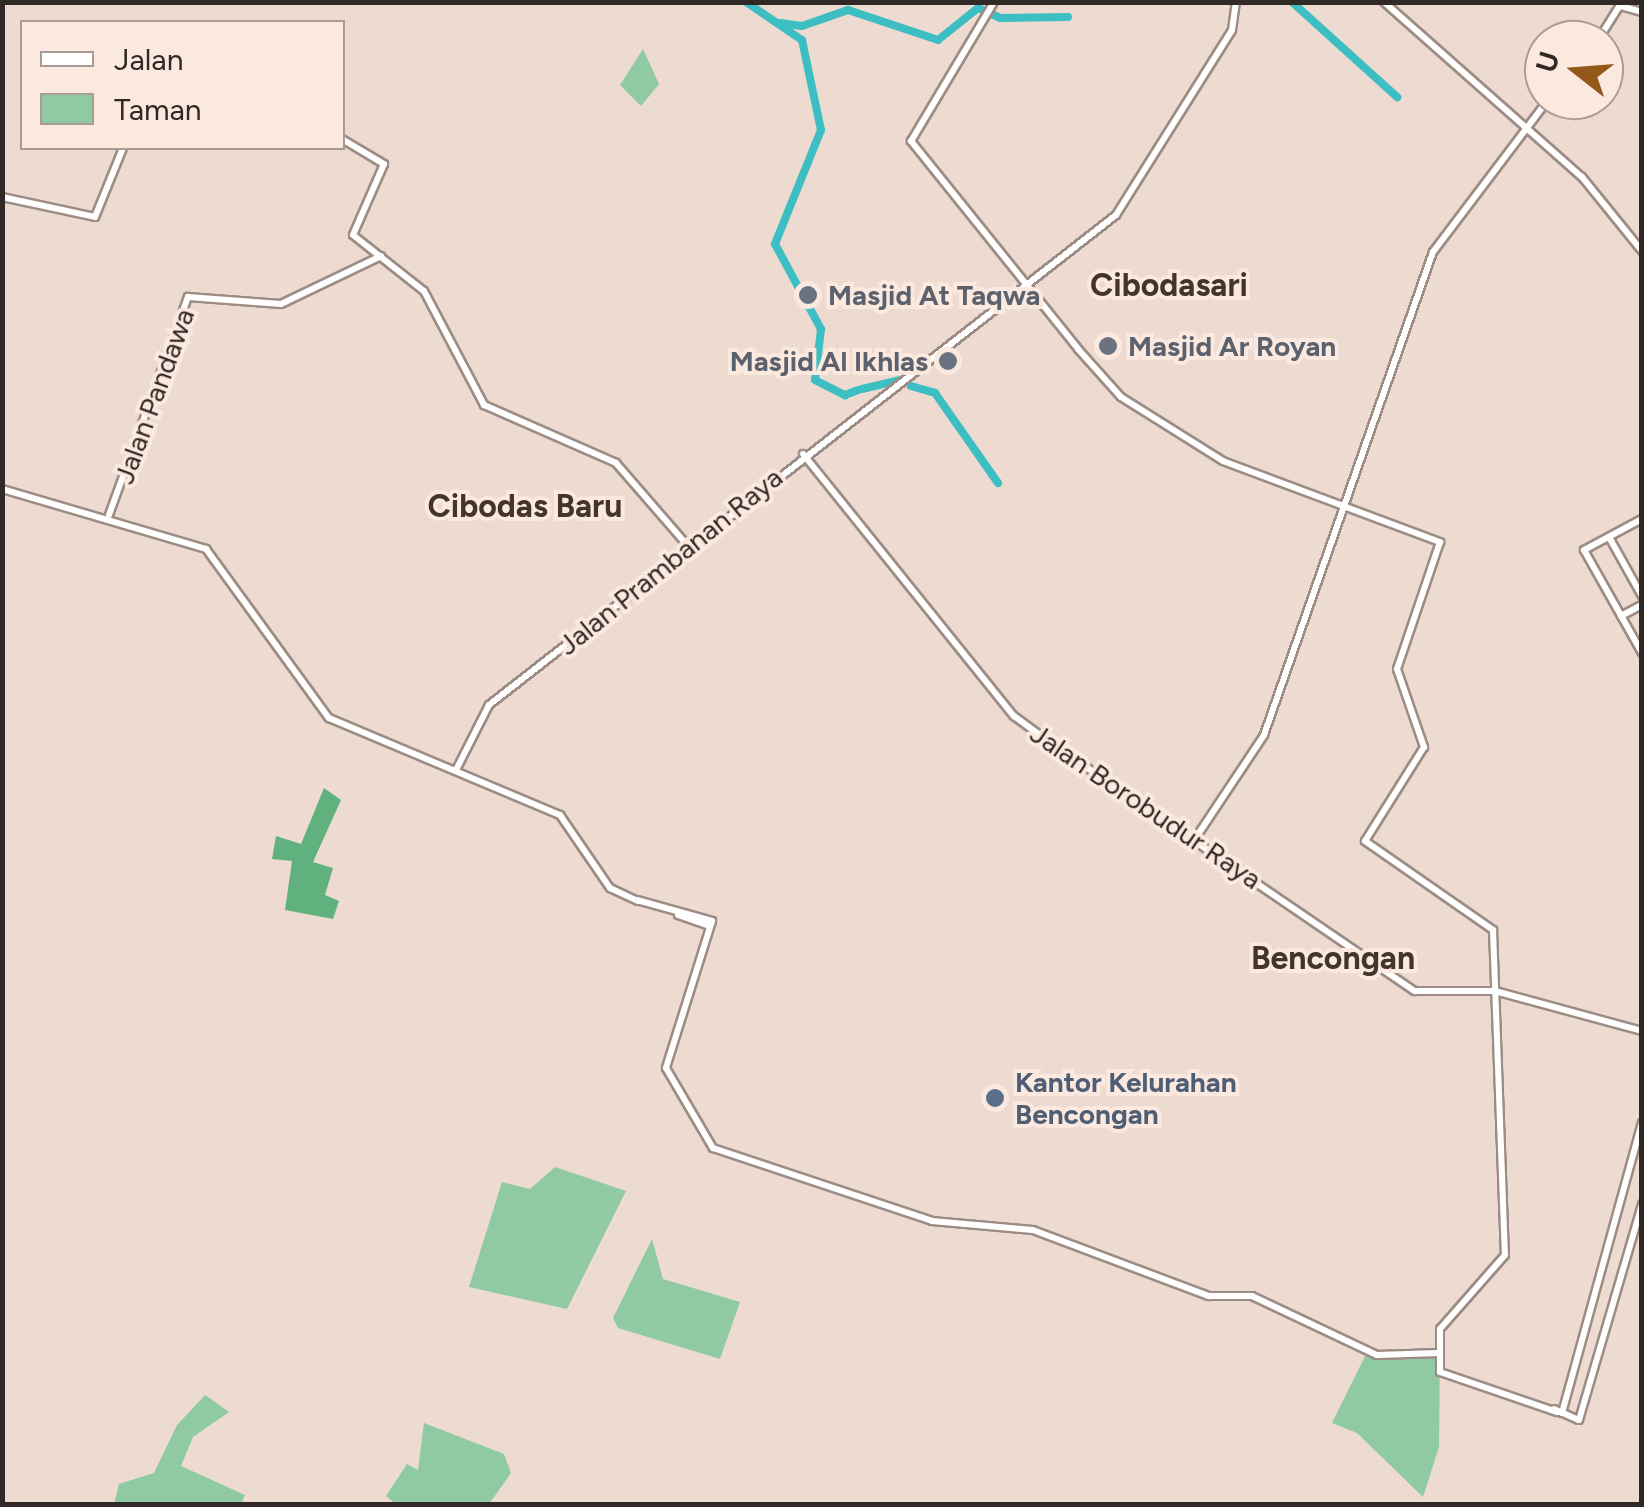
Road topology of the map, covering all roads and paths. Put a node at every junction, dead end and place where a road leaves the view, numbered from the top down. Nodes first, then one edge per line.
1 (1236, 2) edge
2 (1384, 2) edge
3 (1621, 4) edge
4 (992, 6) edge
5 (1642, 12) edge
6 (1533, 120) edge
7 (1527, 128) junction
8 (345, 141) edge
9 (122, 150) edge
10 (2, 197) edge
11 (1642, 251) edge
12 (381, 256) junction
13 (1027, 286) junction
14 (803, 454) junction
15 (2, 488) edge
16 (1342, 506) junction
17 (109, 515) junction
18 (1642, 518) edge
19 (1609, 537) junction
20 (687, 544) junction
21 (1642, 596) edge
22 (1642, 605) edge
23 (1621, 616) junction
24 (1642, 653) edge
25 (456, 770) junction
26 (1196, 839) junction
27 (1495, 991) junction
28 (1642, 1031) edge
29 (1642, 1123) edge
30 (1642, 1204) edge
31 (1439, 1353) junction
32 (1559, 1413) junction

1 - 13 street, Jalan Prambanan Raya
2 - 7 street
3 - 5 street
4 - 13 street
6 - 7 street
7 - 11 street
7 - 16 street
8 - 12 street
9 - 10 street
12 - 17 street, Jalan Pandawa
12 - 20 street
13 - 14 street, Jalan Prambanan Raya
13 - 16 street
14 - 20 street, Jalan Prambanan Raya
14 - 26 street, Jalan Borobudur Raya
15 - 17 street
16 - 26 street
16 - 27 street
17 - 25 street
18 - 19 street
19 - 21 street
19 - 23 street
20 - 25 street, Jalan Prambanan Raya
22 - 23 street
23 - 24 street
25 - 31 street
26 - 27 street, Jalan Borobudur Raya
27 - 28 street, Jalan Borobudur Raya
27 - 31 street
29 - 32 street
30 - 32 street
31 - 32 street

